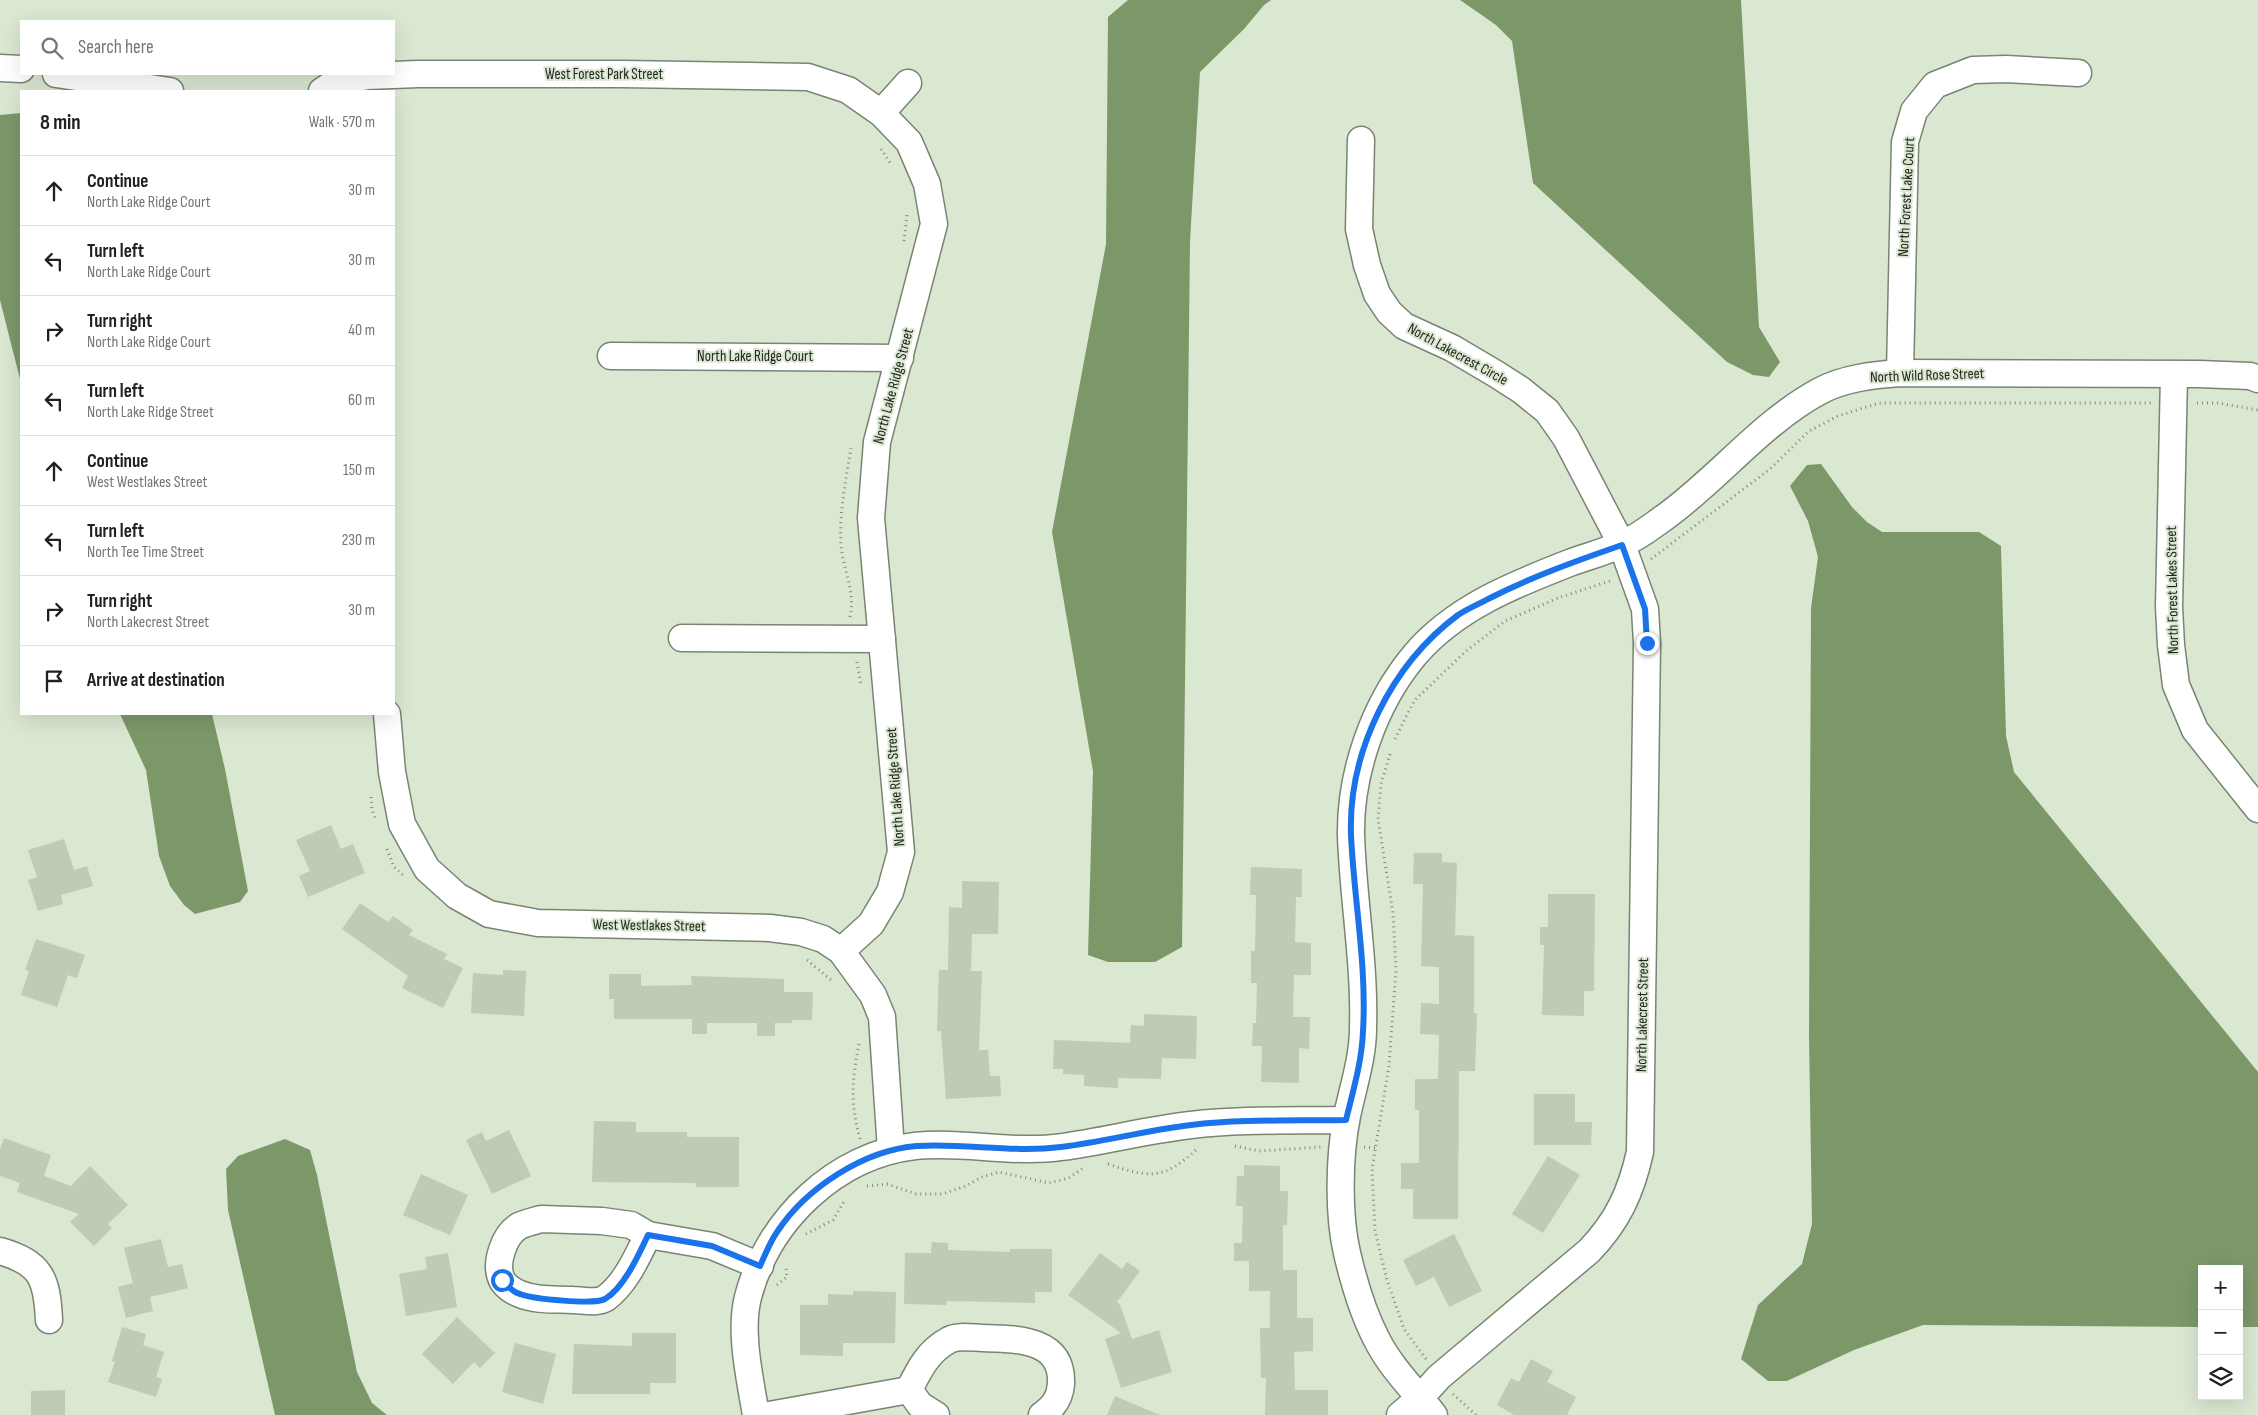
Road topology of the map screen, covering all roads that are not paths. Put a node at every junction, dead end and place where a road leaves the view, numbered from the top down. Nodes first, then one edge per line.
1 (0, 68) edge
2 (20, 69) edge
3 (2078, 73) dead end
4 (63, 75) edge
5 (392, 75) edge
6 (395, 75) edge
7 (908, 83) dead end
8 (163, 90) edge
9 (324, 90) edge
10 (881, 113) junction
11 (1361, 140) dead end
12 (611, 356) dead end
13 (900, 358) junction
14 (1900, 373) junction
15 (2174, 375) junction
16 (2258, 379) edge
17 (1622, 545) junction
18 (682, 638) dead end
19 (882, 639) junction
20 (387, 715) edge
21 (2258, 810) edge
22 (841, 951) junction
23 (1346, 1120) junction
24 (891, 1150) junction
25 (648, 1235) junction
26 (0, 1250) edge
27 (760, 1266) junction
28 (48, 1320) dead end
29 (909, 1390) junction
30 (1427, 1406) edge
31 (756, 1415) edge
32 (769, 1415) edge
33 (936, 1415) edge
34 (1042, 1415) edge
35 (1400, 1415) edge

1 - 2 street
3 - 14 street, North Forest Lake Court
4 - 8 street
5 - 9 street, West Forest Park Street
6 - 10 street, West Forest Park Street
7 - 10 street
10 - 13 street, North Lake Ridge Street
11 - 17 street, North Lakecrest Circle
12 - 13 street, North Lake Ridge Court
13 - 19 street, North Lake Ridge Street
14 - 15 street, North Wild Rose Street
14 - 17 street, North Wild Rose Street
15 - 16 street, North Wild Rose Street
15 - 21 street, North Forest Lakes Street
17 - 23 street, North Wild Rose Street
17 - 30 street, North Lakecrest Street
18 - 19 street
19 - 22 street, North Lake Ridge Street
20 - 22 street, West Westlakes Street
22 - 24 street
23 - 24 street
23 - 30 street, North Wild Rose Street
24 - 27 street
25 - 25 street
25 - 27 street
26 - 28 street
27 - 31 street
29 - 32 street
29 - 33 street
29 - 34 street
30 - 35 street

